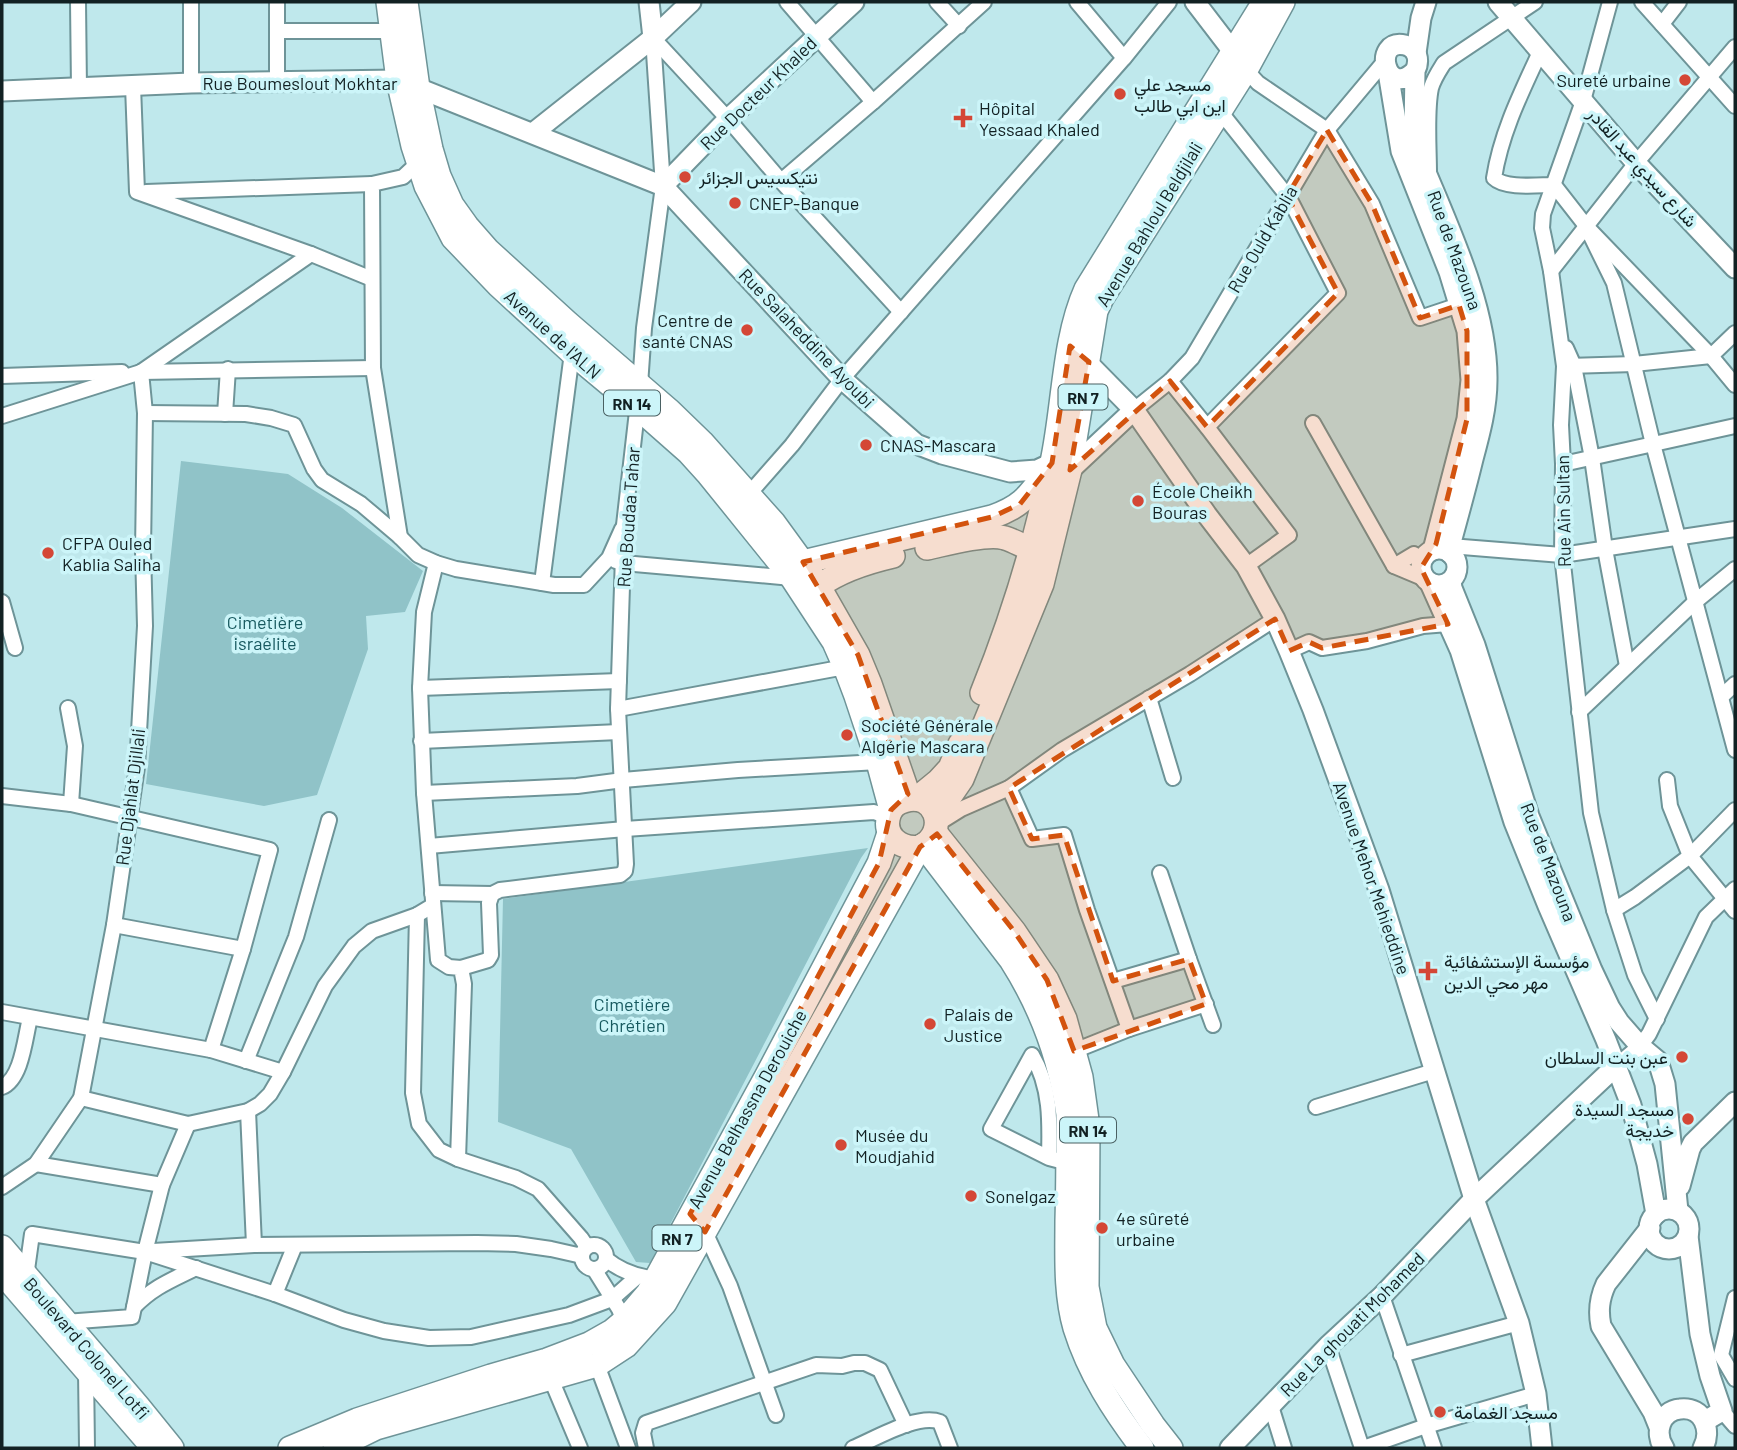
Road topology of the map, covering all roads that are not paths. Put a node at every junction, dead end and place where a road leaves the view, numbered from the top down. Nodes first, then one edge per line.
1 (78, 2) edge
2 (191, 2) edge
3 (277, 2) edge
4 (388, 2) edge
5 (406, 2) edge
6 (649, 2) edge
7 (691, 2) edge
8 (787, 2) edge
9 (855, 2) edge
10 (937, 2) edge
11 (984, 2) edge
12 (1077, 2) edge
13 (1169, 2) edge
14 (1195, 2) edge
15 (1264, 2) edge
16 (1283, 2) edge
17 (1418, 2) edge
18 (1425, 2) edge
19 (1498, 2) edge
20 (1535, 2) edge
21 (1610, 2) edge
22 (1642, 2) edge
23 (1679, 2) edge
24 (1511, 19) junction
25 (1662, 24) junction
26 (959, 26) junction
27 (278, 31) junction
28 (393, 31) junction
29 (817, 36) junction
30 (653, 38) junction
31 (1735, 47) edge
32 (1540, 52) junction
33 (1124, 58) junction
34 (1389, 60) junction
35 (1240, 61) junction
36 (1415, 62) junction
37 (1709, 76) junction
38 (277, 81) junction
39 (191, 83) junction
40 (408, 84) junction
41 (132, 86) junction
42 (79, 89) junction
43 (2, 91) edge
44 (1583, 101) junction
45 (873, 102) junction
46 (1735, 106) edge
47 (1219, 110) junction
48 (728, 119) junction
49 (1327, 130) junction
50 (533, 133) junction
51 (418, 163) junction
52 (1636, 163) junction
53 (1429, 180) junction
54 (781, 181) junction
55 (372, 184) junction
56 (1554, 185) junction
57 (663, 186) junction
58 (137, 192) junction
59 (1287, 196) junction
60 (1586, 226) junction
61 (311, 254) junction
62 (1735, 268) edge
63 (1551, 271) junction
64 (372, 279) junction
65 (1459, 305) junction
66 (901, 312) junction
67 (1735, 333) edge
68 (1070, 346) junction
69 (572, 353) junction
70 (1711, 356) junction
71 (1088, 362) junction
72 (1634, 364) junction
73 (1569, 366) junction
74 (373, 368) junction
75 (228, 369) junction
76 (141, 372) junction
77 (2, 376) edge
78 (842, 379) junction
79 (1170, 382) junction
80 (1735, 386) edge
81 (639, 396) junction
82 (1134, 410) junction
83 (145, 413) junction
84 (225, 414) junction
85 (2, 416) edge
86 (1313, 423) dead end
87 (1735, 426) edge
88 (1207, 427) junction
89 (1653, 444) junction
90 (1592, 458) junction
91 (1563, 464) junction
92 (1061, 467) junction
93 (748, 495) junction
94 (624, 525) junction
95 (1735, 529) edge
96 (400, 537) junction
97 (1679, 537) junction
98 (1605, 549) junction
99 (1040, 550) junction
100 (1437, 551) junction
101 (1562, 555) junction
102 (609, 558) junction
103 (436, 563) junction
104 (624, 563) junction
105 (1246, 566) junction
106 (1394, 566) junction
107 (1735, 569) edge
108 (797, 570) junction
109 (1427, 581) junction
110 (1451, 581) junction
111 (542, 583) junction
112 (819, 586) junction
113 (1696, 601) junction
114 (2, 602) edge
115 (1275, 619) junction
116 (1448, 624) junction
117 (15, 648) dead end
118 (1289, 651) junction
119 (1627, 666) junction
120 (845, 667) junction
121 (619, 681) junction
122 (1735, 684) edge
123 (420, 688) junction
124 (1722, 696) junction
125 (1149, 698) junction
126 (68, 708) dead end
127 (618, 709) junction
128 (1579, 712) junction
129 (619, 732) junction
130 (421, 741) junction
131 (1735, 750) edge
132 (878, 762) junction
133 (1173, 778) dead end
134 (622, 780) junction
135 (1667, 780) dead end
136 (1009, 788) junction
137 (424, 793) junction
138 (2, 796) edge
139 (71, 804) junction
140 (1735, 810) edge
141 (899, 811) junction
142 (129, 819) junction
143 (329, 820) dead end
144 (625, 829) junction
145 (930, 833) junction
146 (429, 846) junction
147 (1690, 856) junction
148 (1160, 873) dead end
149 (1730, 893) edge
150 (492, 894) junction
151 (432, 900) junction
152 (1614, 910) junction
153 (1735, 911) edge
154 (417, 915) junction
155 (114, 925) junction
156 (243, 949) junction
157 (1189, 959) junction
158 (461, 968) junction
159 (1113, 981) junction
160 (1206, 1004) junction
161 (2, 1012) edge
162 (30, 1018) junction
163 (1657, 1019) junction
164 (1213, 1025) dead end
165 (1129, 1029) junction
166 (95, 1030) junction
167 (1640, 1045) junction
168 (211, 1050) junction
169 (1074, 1051) junction
170 (246, 1061) junction
171 (1616, 1066) junction
172 (1434, 1071) junction
173 (283, 1072) junction
174 (2, 1087) edge
175 (81, 1098) junction
176 (1735, 1102) edge
177 (1317, 1107) dead end
178 (248, 1111) junction
179 (188, 1124) junction
180 (458, 1159) junction
181 (1059, 1160) junction
182 (36, 1164) junction
183 (162, 1185) junction
184 (2, 1187) edge
185 (1474, 1199) junction
186 (1677, 1206) junction
187 (690, 1214) junction
188 (1653, 1221) junction
189 (705, 1232) junction
190 (1688, 1236) junction
191 (254, 1245) junction
192 (295, 1245) junction
193 (2, 1247) edge
194 (145, 1252) junction
195 (584, 1252) junction
196 (600, 1264) junction
197 (197, 1268) junction
198 (2, 1273) edge
199 (26, 1277) junction
200 (647, 1277) junction
201 (275, 1294) junction
202 (1382, 1296) junction
203 (1735, 1298) edge
204 (612, 1299) junction
205 (134, 1307) junction
206 (624, 1321) junction
207 (65, 1322) junction
208 (1519, 1324) junction
209 (1328, 1346) junction
210 (1401, 1355) junction
211 (597, 1365) junction
212 (86, 1371) junction
213 (551, 1379) junction
214 (1735, 1379) edge
215 (764, 1382) junction
216 (1536, 1394) junction
217 (1271, 1406) junction
218 (776, 1415) dead end
219 (1713, 1416) junction
220 (905, 1425) junction
221 (1426, 1426) junction
222 (1735, 1426) edge
223 (1659, 1427) junction
224 (87, 1448) edge
225 (153, 1448) edge
226 (172, 1448) edge
227 (290, 1448) edge
228 (335, 1448) edge
229 (580, 1448) edge
230 (628, 1448) edge
231 (646, 1448) edge
232 (853, 1448) edge
233 (950, 1448) edge
234 (1142, 1448) edge
235 (1171, 1448) edge
236 (1230, 1448) edge
237 (1284, 1448) edge
238 (1362, 1448) edge
239 (1434, 1448) edge
240 (1542, 1448) edge
241 (1664, 1448) edge
242 (1703, 1448) edge

1 - 42 street
2 - 39 street
3 - 27 street
4 - 28 main road, Avenue de l'ALN / RN 14
5 - 40 main road, Avenue de l'ALN / RN 14
6 - 30 street
7 - 30 street
8 - 29 street
9 - 29 street, Rue Docteur Khaled
10 - 26 street
11 - 26 street
12 - 33 street
13 - 33 street
14 - 35 street
15 - 35 main road, Avenue Bahloul Beldjilali / RN 7
16 - 35 main road, Avenue Bahloul Beldjilali / RN 7
17 - 34 street, Rue Ould Kablia
18 - 36 street
19 - 24 street, شارع سيدي عبد القادر
20 - 24 street
21 - 44 street
22 - 25 street
23 - 25 street
24 - 32 street, شارع سيدي عبد القادر
24 - 53 street
25 - 37 street
26 - 45 street
27 - 28 street
27 - 38 street
28 - 40 main road, Avenue de l'ALN / RN 14
29 - 45 street
29 - 48 street, Rue Docteur Khaled
30 - 48 street
30 - 50 street
30 - 57 street, Rue Boudaa Tahar
31 - 37 street
32 - 44 street, شارع سيدي عبد القادر
32 - 56 street
33 - 66 street
34 - 36 street
34 - 36 street
34 - 49 street, Rue Ould Kablia
34 - 65 street, Rue de Mazouna
35 - 47 main road, Avenue Bahloul Beldjilali / RN 7
35 - 49 street
35 - 68 main road, Avenue Bahloul Beldjilali / RN 7
36 - 53 street, Rue de Mazouna
37 - 46 street
37 - 52 street
38 - 39 street, Rue Boumeslout Mokhtar
38 - 40 street, Rue Boumeslout Mokhtar
39 - 41 street, Rue Boumeslout Mokhtar
40 - 50 street, Rue Boumeslout Mokhtar
40 - 51 main road, Avenue de l'ALN / RN 14
40 - 81 main road, Avenue de l'ALN / RN 14
41 - 42 street, Rue Boumeslout Mokhtar
41 - 58 street
42 - 43 street, Rue Boumeslout Mokhtar
44 - 52 street, شارع سيدي عبد القادر
44 - 56 street
45 - 54 street
47 - 59 street
47 - 71 main road, Avenue Bahloul Beldjilali / RN 7
48 - 54 street
48 - 57 street, Rue Docteur Khaled
49 - 59 street, Rue Ould Kablia
49 - 65 street
50 - 57 street, Rue Boumeslout Mokhtar
51 - 55 street
51 - 69 main road, Avenue de l'ALN / RN 14
52 - 60 street
52 - 62 street, شارع سيدي عبد القادر
53 - 100 street, Rue de Mazouna
54 - 66 street
55 - 58 street
55 - 64 street
56 - 60 street
56 - 63 street
57 - 78 street, Rue Salaheddine Ayoubi
57 - 81 street, Rue Boudaa Tahar
58 - 61 street
59 - 79 street, Rue Ould Kablia
59 - 88 street
60 - 63 street
60 - 70 street
60 - 72 street
61 - 64 street
61 - 76 street
63 - 73 street
64 - 74 street
65 - 100 street, Rue de Mazouna
66 - 78 street
67 - 70 street
68 - 71 street, Avenue Mehor Mehieddine
68 - 92 main road, Avenue Bahloul Beldjilali / RN 7
69 - 81 main road, Avenue de l'ALN / RN 14
69 - 111 street
70 - 72 street
70 - 80 street
71 - 82 street, Avenue Mehor Mehieddine
71 - 92 main road, Avenue Bahloul Beldjilali / RN 7
72 - 73 street
72 - 89 street
73 - 90 street
73 - 91 street, Rue Ain Sultan
74 - 75 street
74 - 96 street
75 - 76 street
75 - 84 street
76 - 77 street
76 - 83 street, Rue Djahlat Djillali
76 - 85 street
78 - 92 street, Rue Salaheddine Ayoubi
78 - 93 street
79 - 82 street, Rue Ould Kablia
79 - 88 street
81 - 93 main road, Avenue de l'ALN / RN 14
81 - 94 street, Rue Boudaa Tahar
81 - 108 main road, Avenue de l'ALN / RN 14
82 - 92 street
82 - 105 street, Avenue Mehor Mehieddine
83 - 84 street
83 - 142 street, Rue Djahlat Djillali
84 - 96 street
86 - 106 street
87 - 89 street
88 - 105 street
89 - 90 street
89 - 97 street
90 - 91 street
90 - 98 street
91 - 101 street, Rue Ain Sultan
92 - 99 main road, Avenue Bahloul Beldjilali / RN 7
92 - 108 main road
93 - 108 main road, Avenue de l'ALN / RN 14
94 - 102 street
94 - 104 street, Rue Boudaa Tahar
95 - 97 street
96 - 103 street
97 - 98 street
97 - 113 street
98 - 101 street
98 - 119 street
99 - 112 main road
99 - 141 main road, Avenue Bahloul Beldjilali / RN 7
99 - 145 main road, Avenue Bahloul Beldjilali / RN 7
100 - 101 street
100 - 106 street
100 - 109 street
100 - 110 street
101 - 128 street, Rue Ain Sultan
102 - 104 street
102 - 111 street
103 - 111 street
103 - 123 street
104 - 108 street
104 - 121 street, Rue Boudaa Tahar
105 - 115 street, Avenue Mehor Mehieddine
106 - 109 street
107 - 113 street
108 - 112 main road, Avenue de l'ALN / RN 14
108 - 120 main road, Avenue de l'ALN / RN 14
109 - 110 street
109 - 116 street, Rue de Mazouna
110 - 167 street, Rue de Mazouna
112 - 141 main road, Avenue de l'ALN / RN 14
113 - 119 street
113 - 124 street
114 - 117 street
115 - 118 street, Avenue Mehor Mehieddine
115 - 125 street
116 - 118 street
116 - 171 street, Rue de Mazouna
118 - 172 street, Avenue Mehor Mehieddine
119 - 128 street
120 - 127 street
120 - 132 main road, Avenue de l'ALN / RN 14
121 - 123 street
121 - 127 street, Rue Boudaa Tahar
122 - 124 street
123 - 130 street
124 - 131 street
125 - 133 street
125 - 136 street
126 - 139 street
127 - 129 street, Rue Boudaa Tahar
128 - 152 street, Rue Ain Sultan
129 - 130 street
129 - 134 street, Rue Boudaa Tahar
130 - 137 street
132 - 134 street
132 - 141 main road, Avenue de l'ALN / RN 14
134 - 137 street
134 - 144 street, Rue Boudaa Tahar
135 - 147 street
136 - 145 street
136 - 159 street
137 - 146 street
138 - 139 street
139 - 142 street
140 - 147 street
141 - 144 street
141 - 145 main road
141 - 145 main road
141 - 187 main road, Avenue Belhassna Derouiche / RN 7
142 - 155 street, Rue Djahlat Djillali
142 - 156 street
143 - 170 street
144 - 146 street
144 - 150 street, Rue Boudaa Tahar
145 - 169 main road, RN 14
145 - 181 main road, RN 14
145 - 189 main road, Avenue Belhassna Derouiche / RN 7
146 - 151 street
147 - 149 street
147 - 152 street
148 - 157 street
149 - 153 street
149 - 163 street
150 - 151 street
150 - 158 street
151 - 154 street
151 - 158 street
152 - 163 street, Rue Ain Sultan
154 - 173 street
154 - 180 street
155 - 156 street
155 - 166 street, Rue Djahlat Djillali
156 - 168 street
157 - 159 street
157 - 160 street
158 - 180 street
159 - 165 street
160 - 164 street
160 - 165 street
161 - 162 street
162 - 166 street
162 - 174 street
163 - 167 street
165 - 169 street
166 - 168 street
166 - 175 street, Rue Djahlat Djillali
167 - 171 street
167 - 186 street, Rue de Mazouna
168 - 170 street
169 - 235 main road, RN 14
170 - 173 street
171 - 185 street, Rue La ghouati Mohamed
171 - 188 street, Rue de Mazouna
172 - 177 street
172 - 185 street, Avenue Mehor Mehieddine
173 - 178 street
175 - 179 street
175 - 182 street, Rue Djahlat Djillali
176 - 186 street
178 - 179 street
178 - 191 street
179 - 183 street
180 - 195 street
181 - 181 street
181 - 234 main road, RN 14
182 - 183 street
182 - 184 street, Rue Djahlat Djillali
183 - 194 street
185 - 202 street, Rue La ghouati Mohamed
185 - 208 street, Avenue Mehor Mehieddine
186 - 188 street
186 - 190 street
187 - 189 street
187 - 200 main road, Avenue Belhassna Derouiche / RN 7
188 - 190 street
188 - 223 street
189 - 211 main road, Avenue Belhassna Derouiche / RN 7
189 - 215 street
190 - 219 street
191 - 192 street
191 - 194 street
192 - 195 street
192 - 201 street
193 - 199 main road, Boulevard Colonel Lotfi
194 - 197 street
194 - 199 street
194 - 205 street
195 - 196 street
195 - 196 street
196 - 200 street
196 - 204 street
197 - 201 street
197 - 205 street
198 - 212 main road, Boulevard Colonel Lotfi
199 - 207 main road, Boulevard Colonel Lotfi
200 - 204 street
200 - 206 main road, Avenue Belhassna Derouiche / RN 7
201 - 204 street
202 - 209 street, Rue La ghouati Mohamed
202 - 210 street
203 - 214 street
204 - 206 street
205 - 207 street
206 - 227 main road, Avenue Belhassna Derouiche / RN 7
207 - 226 main road, Boulevard Colonel Lotfi
208 - 210 street
208 - 216 street, Avenue Mehor Mehieddine
209 - 217 street, Rue La ghouati Mohamed
209 - 238 street
210 - 221 street
211 - 213 main road, Avenue Belhassna Derouiche / RN 7
211 - 230 street
212 - 224 street
212 - 225 main road, Boulevard Colonel Lotfi
213 - 228 main road, Avenue Belhassna Derouiche / RN 7
213 - 229 street
215 - 218 street
215 - 220 street
215 - 231 street
216 - 221 street
216 - 240 street, Avenue Mehor Mehieddine
217 - 236 street, Rue La ghouati Mohamed
217 - 237 street
219 - 222 street
219 - 223 street
219 - 242 street
220 - 232 street
220 - 233 street
221 - 238 street
221 - 239 street
223 - 241 street

